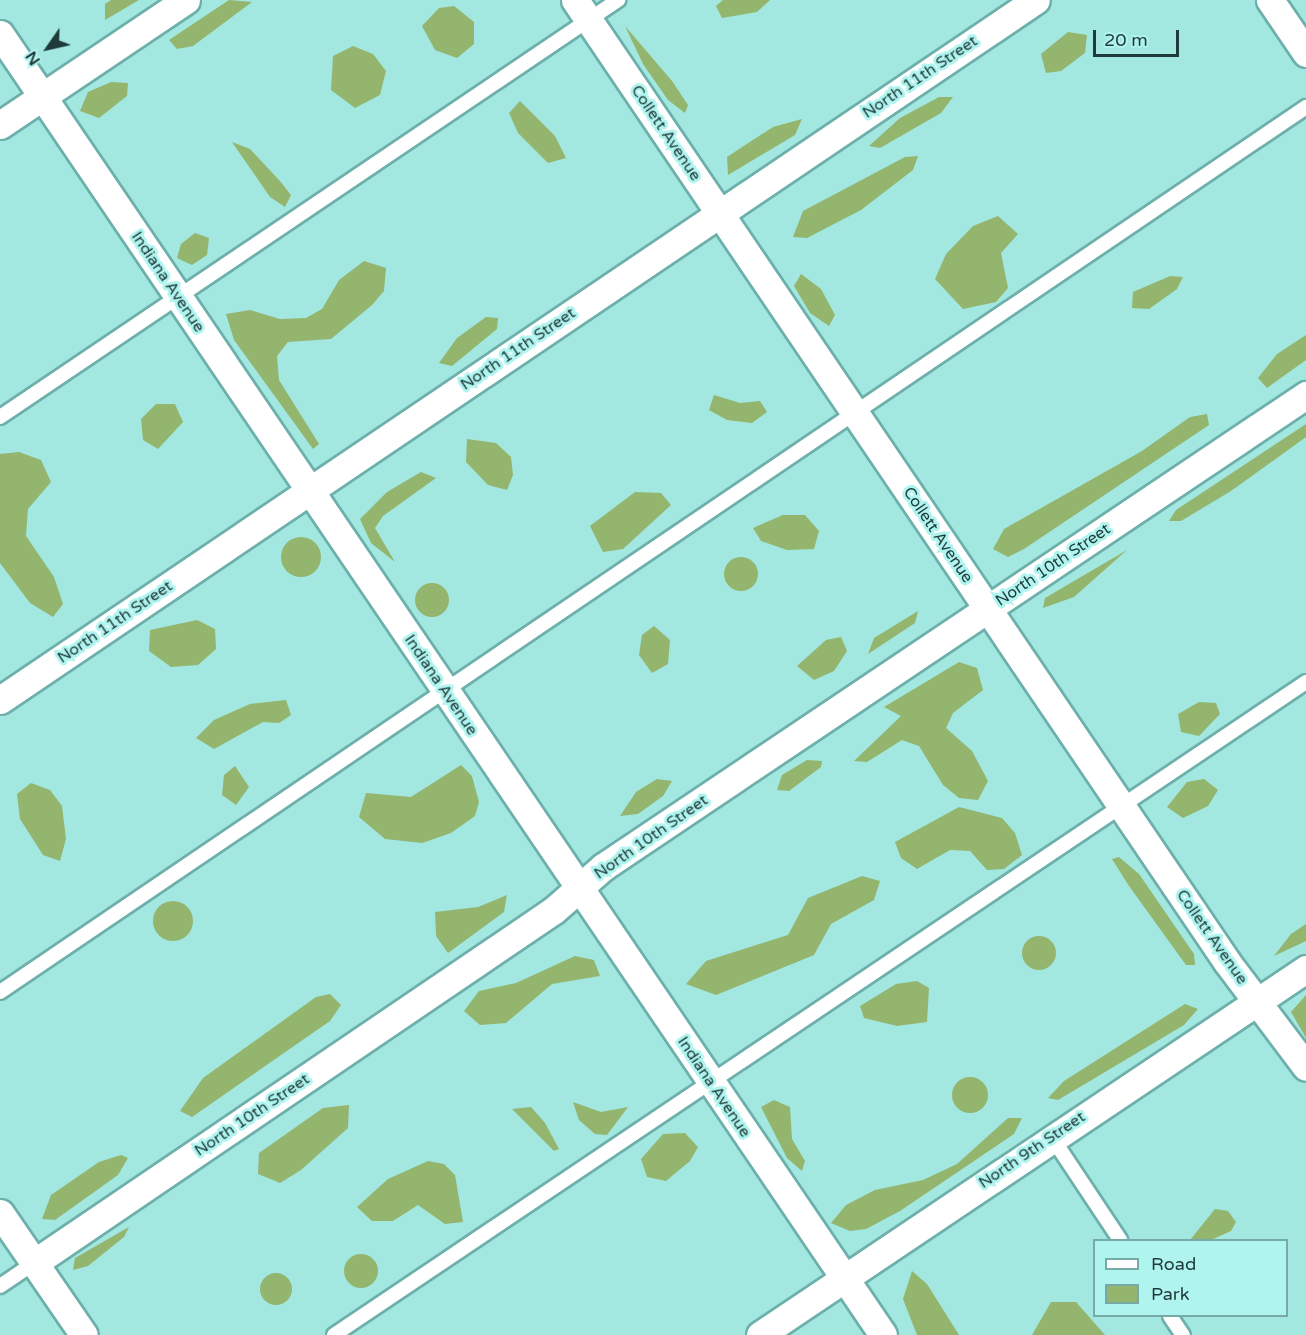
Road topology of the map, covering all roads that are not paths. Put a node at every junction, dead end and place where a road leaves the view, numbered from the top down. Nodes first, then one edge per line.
1 (186, 0) edge
2 (618, 0) edge
3 (1036, 0) edge
4 (1270, 0) edge
5 (582, 10) edge
6 (0, 34) edge
7 (1306, 53) edge
8 (42, 96) junction
9 (1306, 107) edge
10 (0, 125) edge
11 (720, 212) junction
12 (176, 294) junction
13 (1306, 395) edge
14 (856, 413) junction
15 (0, 417) edge
16 (310, 490) junction
17 (988, 609) junction
18 (1306, 682) edge
19 (443, 687) junction
20 (0, 700) edge
21 (1122, 807) junction
22 (579, 888) junction
23 (1306, 969) edge
24 (0, 992) edge
25 (1258, 1001) junction
26 (1306, 1067) edge
27 (712, 1084) junction
28 (1051, 1136) junction
29 (0, 1213) edge
30 (1119, 1239) edge
31 (34, 1263) junction
32 (844, 1278) junction
33 (0, 1286) edge
34 (1171, 1317) edge
35 (84, 1335) edge
36 (334, 1335) edge
37 (760, 1335) edge
38 (883, 1335) edge
39 (1183, 1335) edge

1 - 8 street
2 - 5 lane
3 - 11 street, North 11th Street
4 - 7 street
5 - 11 street, Collett Avenue
5 - 12 lane
6 - 8 street, Indiana Avenue
8 - 10 street
8 - 12 street, Indiana Avenue
9 - 14 lane
11 - 14 street, Collett Avenue
11 - 16 street, North 11th Street
12 - 15 lane
12 - 16 street, Indiana Avenue
13 - 17 street, North 10th Street
14 - 17 street, Collett Avenue
14 - 19 lane
16 - 19 street, Indiana Avenue
16 - 20 street, North 11th Street
17 - 21 street, Collett Avenue
17 - 22 street, North 10th Street
18 - 21 lane
19 - 22 street, Indiana Avenue
19 - 24 lane
21 - 25 street, Collett Avenue
21 - 27 lane
22 - 27 street, Indiana Avenue
22 - 31 street, North 10th Street
23 - 25 street, North 9th Street
25 - 26 street, Collett Avenue
25 - 28 street, North 9th Street
27 - 32 street, Indiana Avenue
27 - 36 lane
28 - 30 lane
28 - 32 street, North 9th Street
29 - 31 street
31 - 33 lane, North 10th Street
31 - 35 street
32 - 37 street, North 9th Street
32 - 38 street, Indiana Avenue
34 - 39 lane

